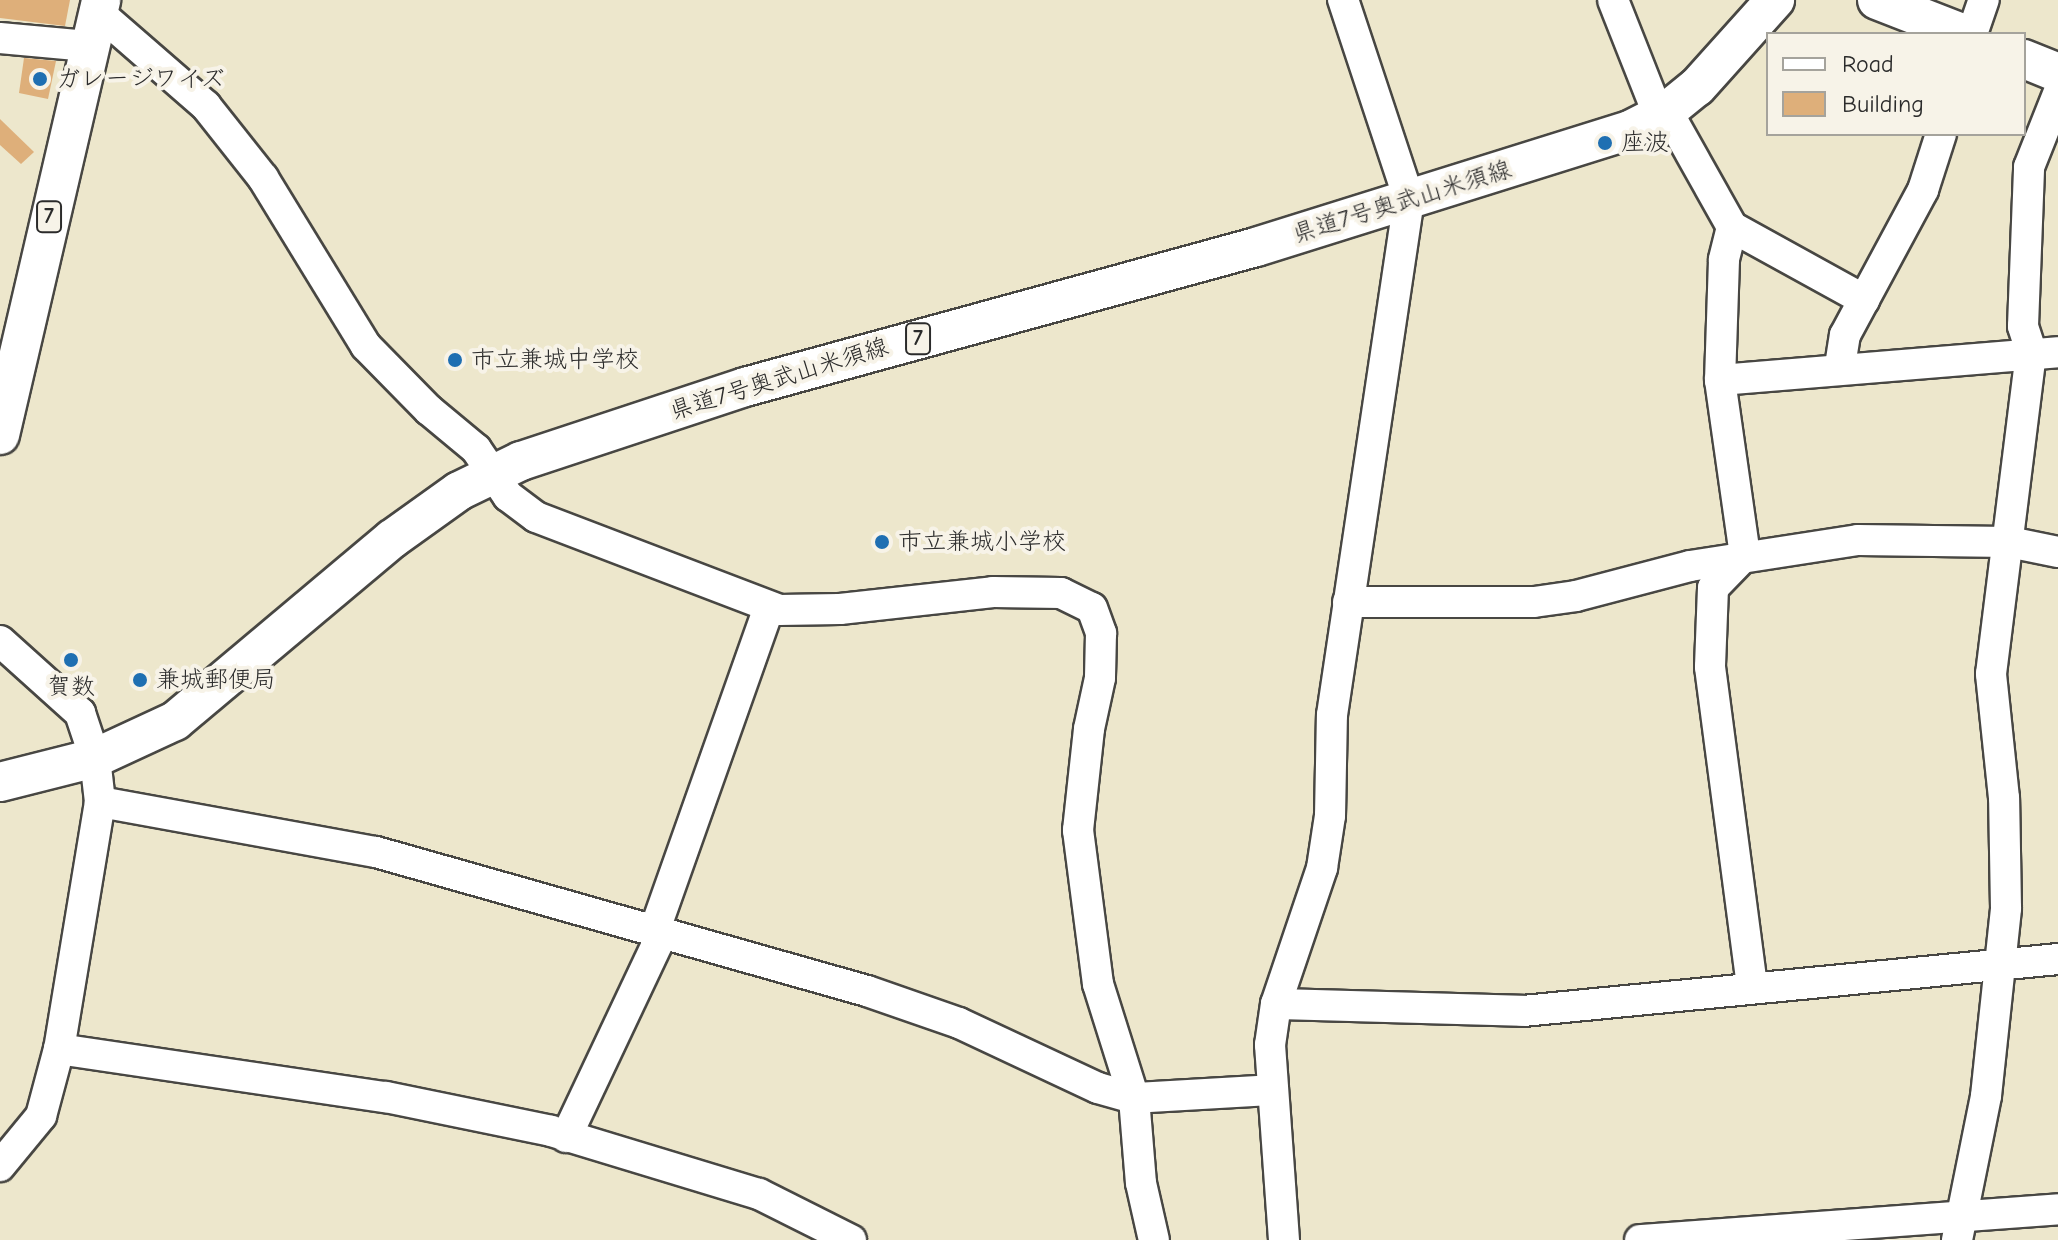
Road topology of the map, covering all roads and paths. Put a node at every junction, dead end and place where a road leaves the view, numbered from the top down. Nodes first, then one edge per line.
1 (1343, 0) edge
2 (1613, 0) edge
3 (1775, 0) edge
4 (1877, 0) edge
5 (1984, 0) edge
6 (96, 19) edge
7 (1959, 32) edge
8 (1973, 32) edge
9 (0, 38) edge
10 (2026, 60) edge
11 (2058, 73) edge
12 (2058, 94) edge
13 (1663, 114) junction
14 (1940, 136) edge
15 (1409, 199) junction
16 (1732, 227) junction
17 (1864, 300) junction
18 (2044, 351) edge
19 (1840, 366) junction
20 (1720, 380) junction
21 (7, 381) edge
22 (0, 435) edge
23 (495, 473) junction
24 (2009, 542) junction
25 (2058, 552) edge
26 (1745, 555) junction
27 (1348, 602) junction
28 (769, 607) junction
29 (0, 641) edge
30 (95, 758) junction
31 (0, 782) edge
32 (100, 802) junction
33 (658, 933) junction
34 (2058, 959) edge
35 (2000, 966) junction
36 (1752, 988) junction
37 (1276, 1004) junction
38 (59, 1049) junction
39 (1273, 1090) junction
40 (1134, 1098) junction
41 (566, 1137) junction
42 (0, 1166) edge
43 (2058, 1209) edge
44 (1961, 1227) edge
45 (851, 1240) edge
46 (1154, 1240) edge
47 (1284, 1240) edge
48 (1640, 1240) edge

1 - 15 street
2 - 13 street
3 - 13 main road, 県道7号奥武山米須線 / 7
4 - 7 main road
5 - 8 street
6 - 9 street
6 - 21 main road, 7
6 - 23 street
10 - 11 main road
12 - 18 street
13 - 15 main road, 県道7号奥武山米須線 / 7
13 - 16 street
14 - 17 street
15 - 23 main road, 県道7号奥武山米須線 / 7
15 - 27 street
16 - 17 street
16 - 20 street
17 - 19 street
18 - 19 street
18 - 24 street
19 - 20 street
20 - 26 street
21 - 22 main road, 7
23 - 28 street
23 - 30 main road, 県道7号奥武山米須線 / 7
24 - 25 street
24 - 26 street
24 - 35 street
26 - 27 street
26 - 36 street
27 - 37 street
28 - 33 street
28 - 40 street
29 - 30 street
30 - 31 main road, 県道7号奥武山米須線 / 7
30 - 32 street
32 - 33 street
32 - 38 street
33 - 40 street
33 - 41 street
34 - 35 street
35 - 36 street
35 - 44 street
36 - 37 street
37 - 39 street
38 - 41 street
38 - 42 street
39 - 40 street
39 - 47 street
40 - 46 street
41 - 45 street
43 - 44 street
44 - 48 street

